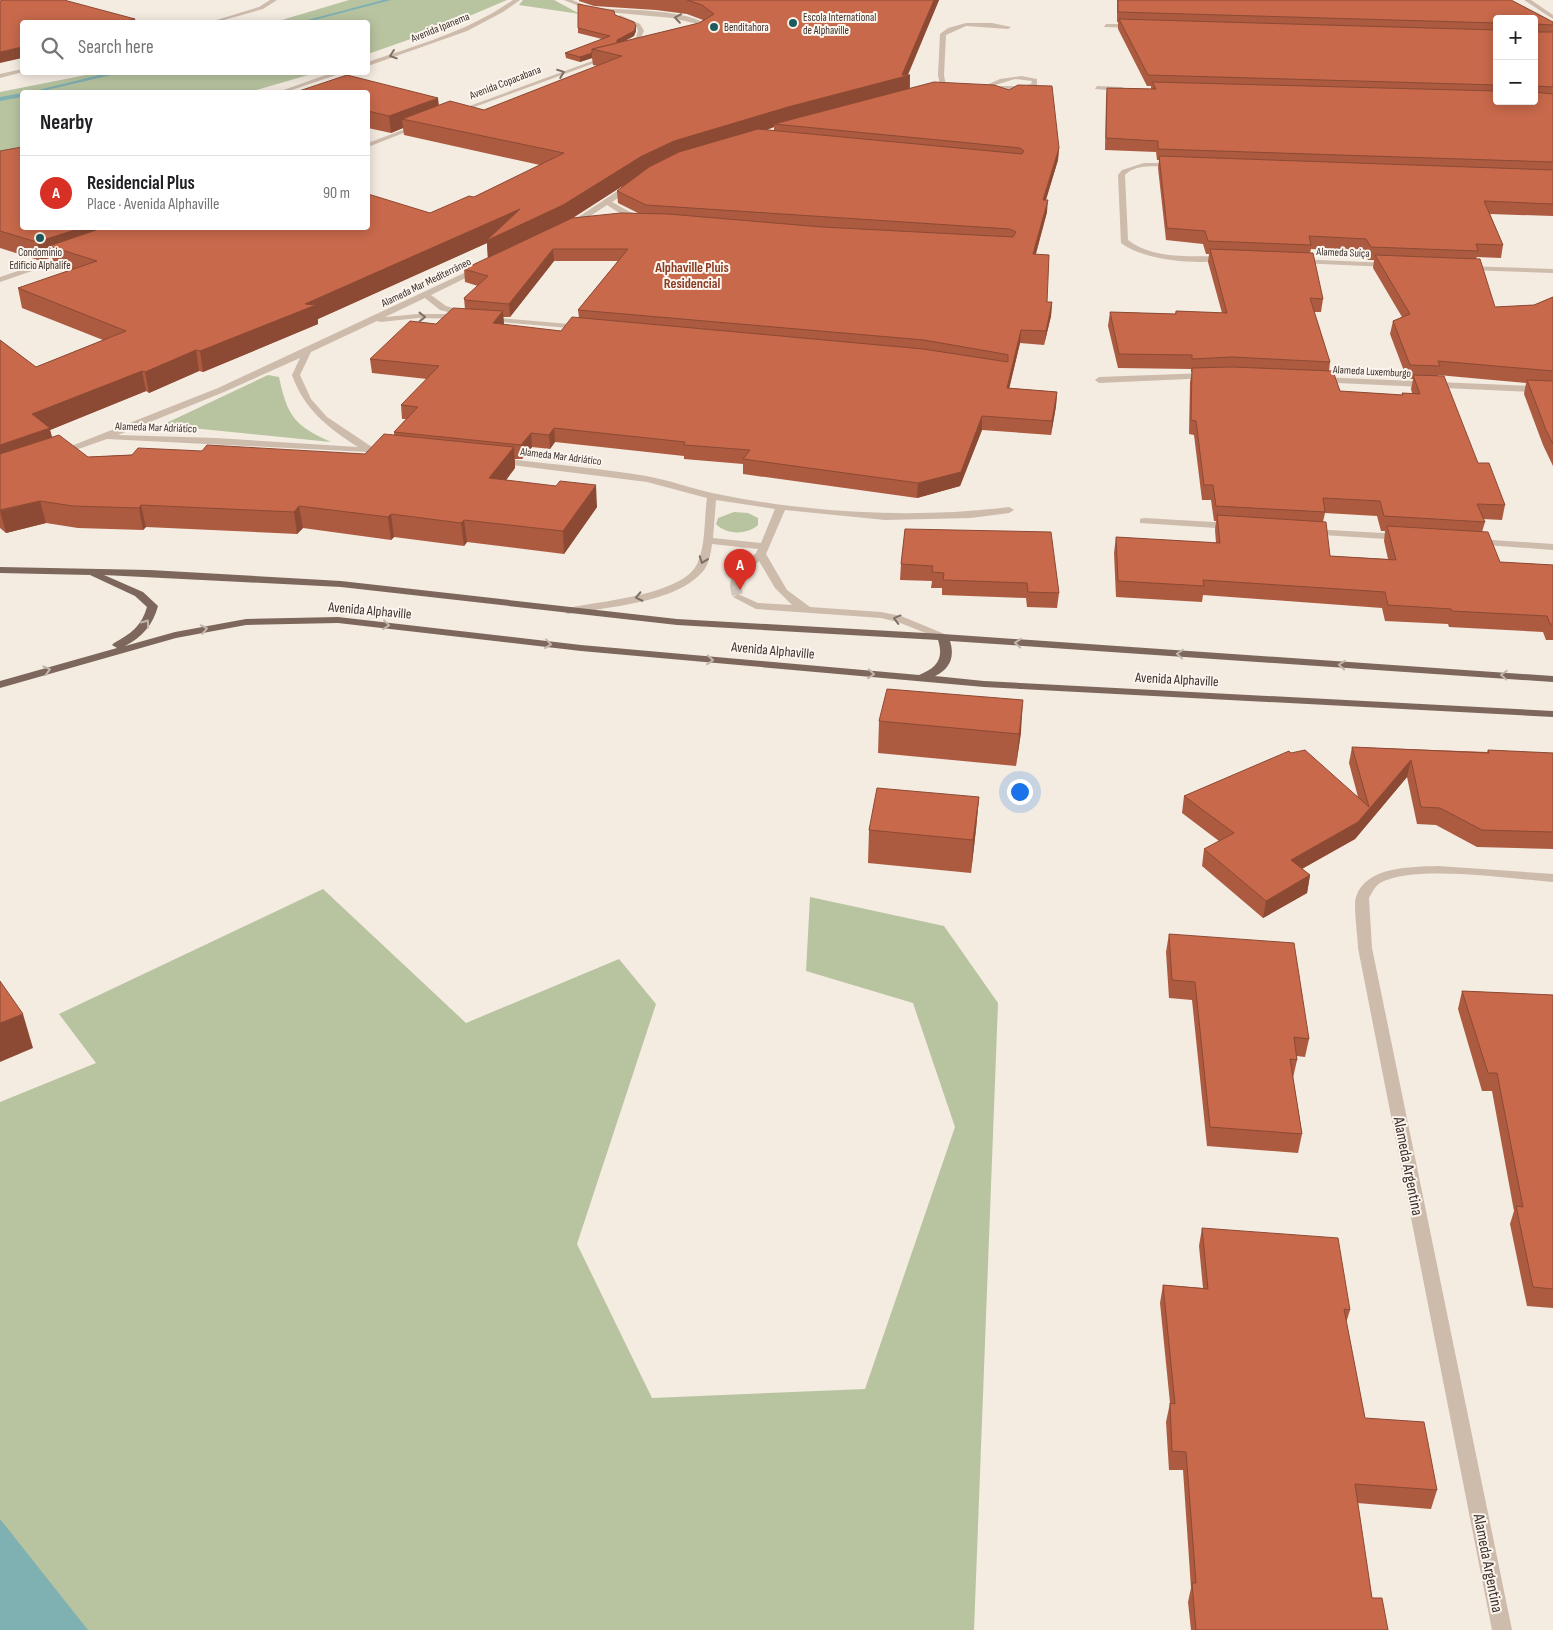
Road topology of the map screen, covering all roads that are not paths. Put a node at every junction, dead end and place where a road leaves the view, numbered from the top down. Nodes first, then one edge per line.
1 (274, 0) edge
2 (517, 0) edge
3 (567, 0) edge
4 (1527, 0) edge
5 (575, 2) edge
6 (589, 9) junction
7 (1553, 17) edge
8 (220, 20) edge
9 (1106, 26) dead end
10 (1143, 26) edge
11 (1008, 27) dead end
12 (697, 35) edge
13 (628, 51) edge
14 (620, 54) edge
15 (612, 56) edge
16 (595, 60) junction
17 (370, 63) edge
18 (20, 71) edge
19 (333, 75) edge
20 (0, 76) edge
21 (943, 86) junction
22 (953, 87) edge
23 (973, 87) edge
24 (983, 88) junction
25 (1097, 88) dead end
26 (1127, 89) edge
27 (287, 90) edge
28 (924, 91) edge
29 (449, 115) edge
30 (422, 125) edge
31 (370, 145) edge
32 (1180, 165) edge
33 (638, 181) edge
34 (609, 203) junction
35 (626, 222) edge
36 (589, 223) edge
37 (80, 253) edge
38 (1237, 259) edge
39 (1286, 261) edge
40 (1395, 265) edge
41 (485, 266) edge
42 (1454, 267) edge
43 (1553, 271) edge
44 (0, 280) edge
45 (425, 294) junction
46 (473, 317) junction
47 (373, 321) junction
48 (588, 328) edge
49 (307, 352) junction
50 (1221, 376) edge
51 (1099, 380) dead end
52 (1308, 380) edge
53 (1553, 390) edge
54 (106, 438) junction
55 (370, 450) junction
56 (399, 452) edge
57 (53, 455) edge
58 (488, 460) edge
59 (712, 496) junction
60 (781, 507) junction
61 (1010, 510) dead end
62 (1144, 521) dead end
63 (1243, 527) edge
64 (1302, 531) edge
65 (1411, 538) edge
66 (707, 541) junction
67 (1470, 542) edge
68 (1553, 547) edge
69 (762, 550) junction
70 (0, 570) edge
71 (85, 571) junction
72 (735, 584) dead end
73 (738, 597) dead end
74 (568, 611) junction
75 (810, 611) junction
76 (942, 637) junction
77 (91, 657) junction
78 (922, 678) junction
79 (1553, 679) edge
80 (0, 685) edge
81 (1553, 714) edge
82 (1553, 878) edge
83 (1502, 1630) edge

1 - 8 street
2 -> 17 street, Avenida Ipanema
3 - 5 street, Avenida Copacabana
4 - 7 street
5 - 6 street, Avenida Copacabana
12 -> 6 street, Avenida Copacabana
6 - 16 street, Avenida Copacabana
9 - 10 street
11 - 21 street
13 - 14 street
15 - 16 street, Avenida Copacabana
29 -> 16 street, Avenida Copacabana
18 - 20 street
19 - 27 street
21 - 22 street
21 - 28 street
23 - 24 street
24 - 24 street
25 - 26 street
30 - 31 street
32 - 38 street
33 - 34 street
34 - 35 street
34 - 36 street
37 - 44 street
39 - 40 street, Alameda Suíça
41 - 45 street, Alameda Mar Mediterrâneo
42 - 43 street
45 - 46 street
45 - 47 street, Alameda Mar Mediterrâneo
47 -> 46 street
46 - 48 street
47 - 49 street, Alameda Mar Mediterrâneo
49 - 54 street, Alameda Mar Mediterrâneo
49 - 55 street
50 - 51 street
52 - 53 street, Alameda Luxemburgo
54 - 55 street, Alameda Mar Adriático
54 - 57 street, Alameda Mar Mediterrâneo
55 - 56 street, Alameda Mar Adriático
58 - 59 street, Alameda Mar Adriático
59 - 60 street, Alameda Mar Adriático
59 - 66 street
60 - 61 street, Alameda Mar Adriático
60 - 69 street
62 - 63 street
64 - 65 street
66 - 69 street
66 -> 74 street
67 - 68 street
69 - 72 street
69 - 75 street
70 - 71 main road, Avenida Alphaville
71 - 74 main road, Avenida Alphaville
77 -> 71 main road
73 - 75 street
74 - 76 main road, Avenida Alphaville
76 -> 75 street
76 - 78 main road
79 -> 76 main road, Avenida Alphaville
77 -> 78 main road, Avenida Alphaville
80 -> 77 main road, Avenida Alphaville
78 - 81 main road, Avenida Alphaville
82 - 83 street, Alameda Argentina

